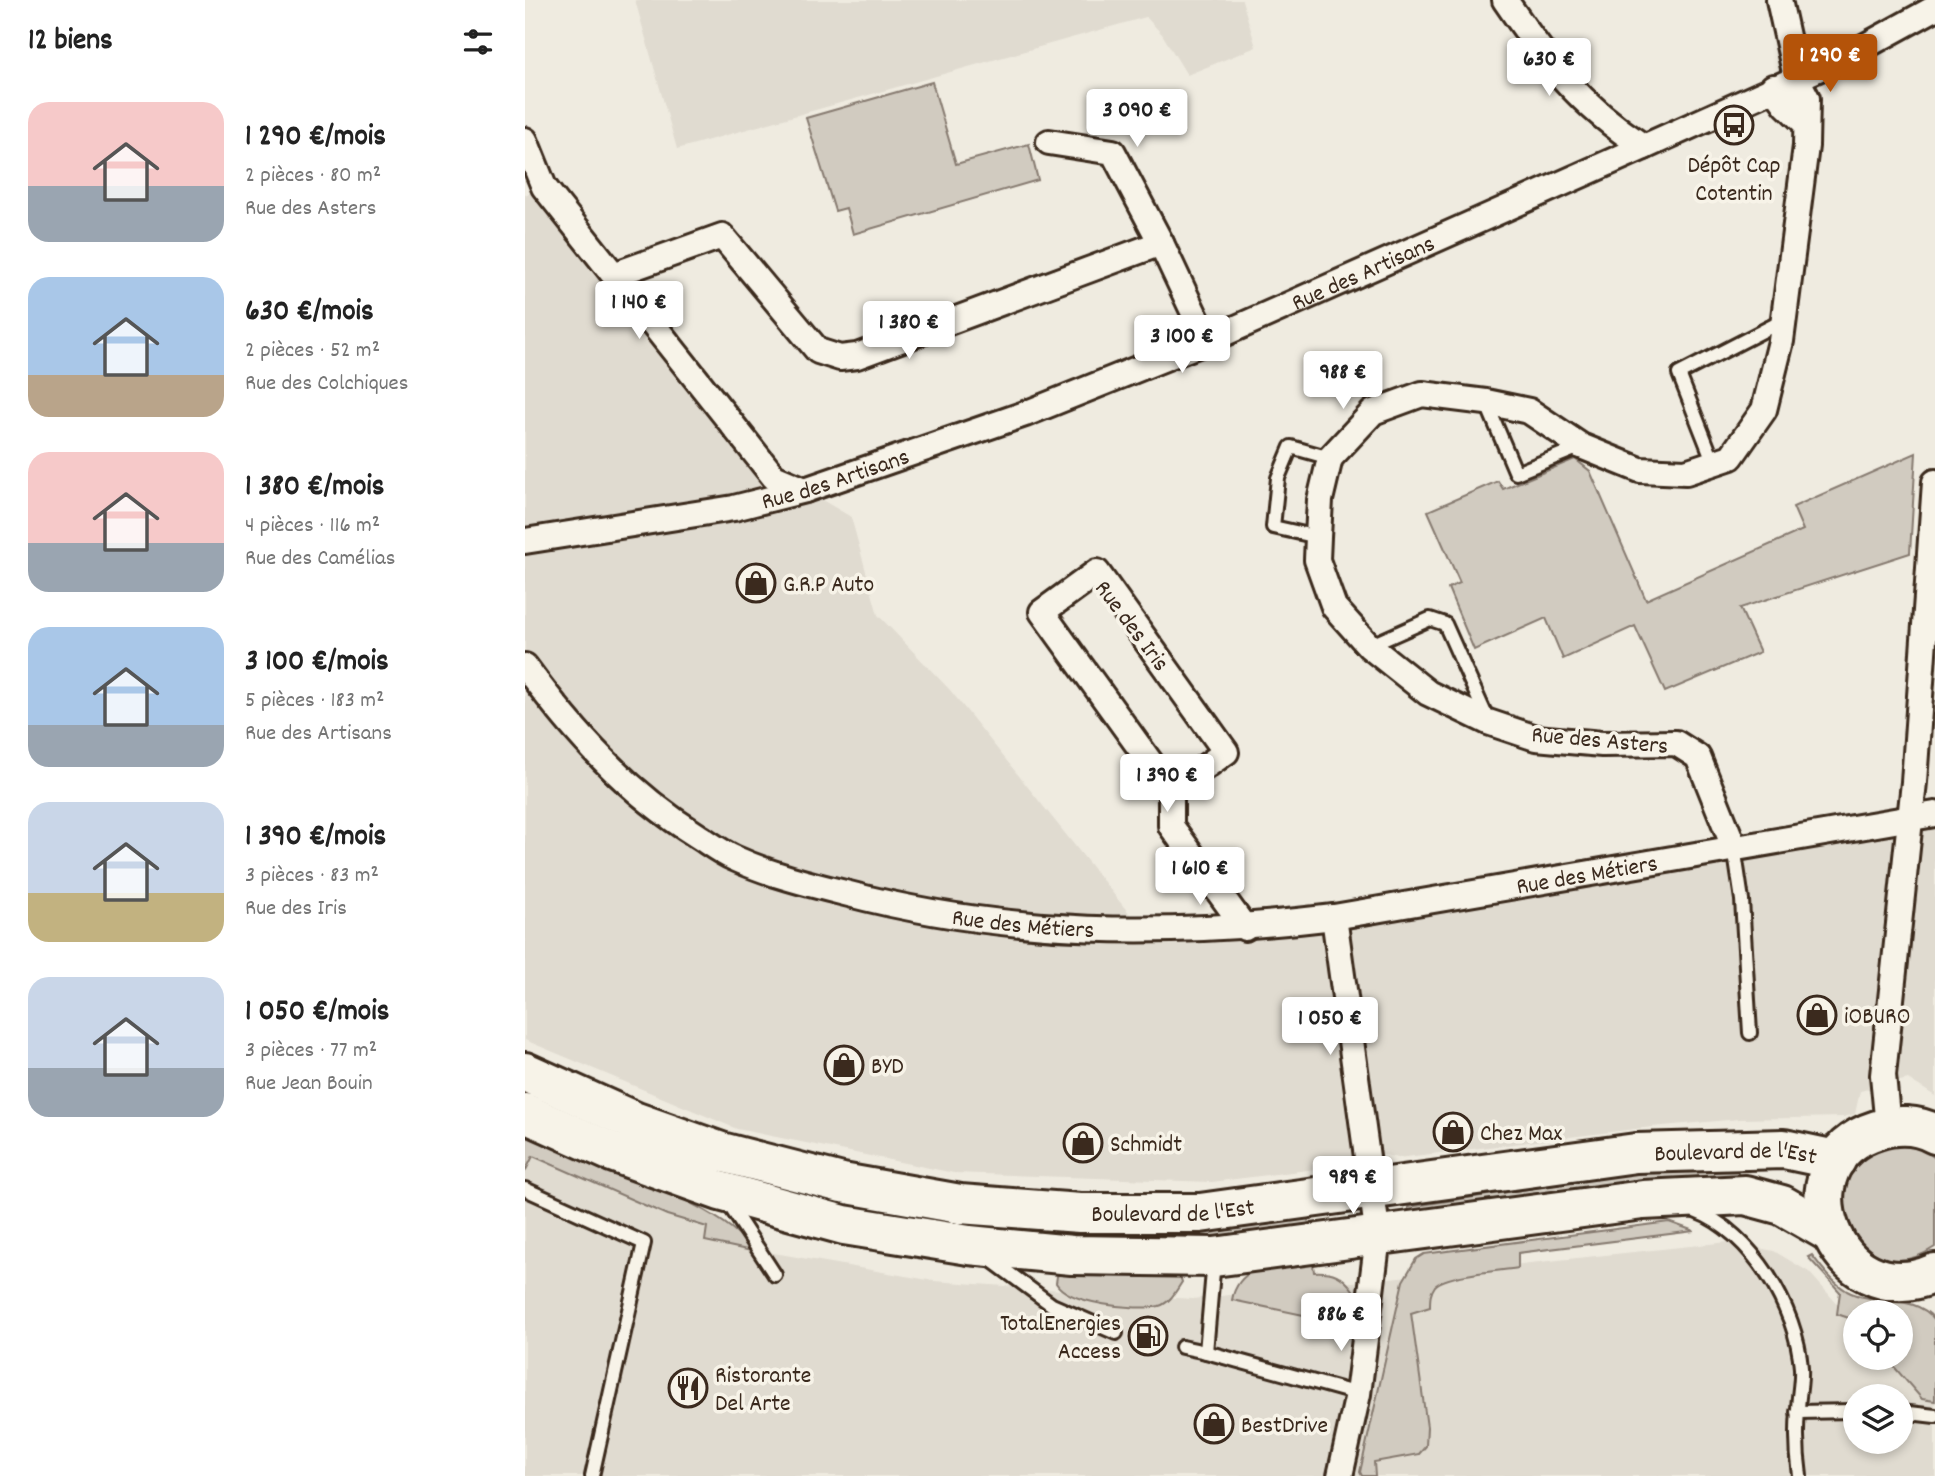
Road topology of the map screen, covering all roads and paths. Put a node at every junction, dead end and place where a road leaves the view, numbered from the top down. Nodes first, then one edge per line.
1 (1505, 0) edge
2 (1779, 0) edge
3 (1935, 8) edge
4 (1796, 77) junction
5 (1773, 87) junction
6 (1806, 124) junction
7 (525, 141) edge
8 (1049, 142) dead end
9 (1643, 147) junction
10 (1161, 243) junction
11 (616, 275) junction
12 (1784, 320) junction
13 (1207, 341) junction
14 (1486, 401) junction
15 (1581, 446) junction
16 (1331, 458) junction
17 (1714, 463) junction
18 (1935, 482) edge
19 (805, 490) junction
20 (1318, 537) junction
21 (525, 541) edge
22 (1369, 646) junction
23 (525, 666) edge
24 (1488, 722) junction
25 (1171, 792) junction
26 (1935, 814) edge
27 (1910, 819) junction
28 (1734, 847) junction
29 (1334, 917) junction
30 (1245, 928) junction
31 (1750, 1033) dead end
32 (525, 1072) edge
33 (525, 1113) edge
34 (1888, 1127) junction
35 (1935, 1134) edge
36 (1836, 1160) junction
37 (525, 1189) edge
38 (1373, 1190) junction
39 (720, 1191) junction
40 (1664, 1199) junction
41 (1829, 1232) junction
42 (1378, 1237) junction
43 (969, 1245) junction
44 (1214, 1257) junction
45 (775, 1275) dead end
46 (1931, 1279) edge
47 (1116, 1333) dead end
48 (1182, 1347) dead end
49 (1206, 1352) junction
50 (1358, 1394) junction
51 (1843, 1411) edge
52 (1797, 1412) junction
53 (1913, 1413) edge
54 (1935, 1416) edge
55 (592, 1476) edge
56 (1340, 1476) edge
57 (1800, 1476) edge

1 - 9 street
2 - 4 street, Rue des Asters
3 - 4 street, Rue des Artisans
4 - 5 street, Rue des Artisans
4 - 6 street, Rue des Asters
5 - 6 street
5 - 9 street, Rue des Artisans
6 - 12 street, Rue des Asters
7 - 11 street
8 - 10 street
9 - 13 street, Rue des Artisans
10 - 11 street
10 - 13 street
11 - 19 street
12 - 17 street, Rue des Asters
12 - 17 lane
13 - 19 street, Rue des Artisans
14 - 15 street, Rue des Asters
14 - 15 lane
14 - 16 street, Rue des Asters
15 - 17 street, Rue des Asters
16 - 20 street, Rue des Asters
16 - 20 lane
18 - 27 street
19 - 21 street, Rue des Artisans
20 - 22 street, Rue des Asters
22 - 24 street, Rue des Asters
22 - 24 lane
23 - 30 street, Rue des Métiers
24 - 28 street, Rue des Asters
25 - 25 street, Rue des Iris
25 - 30 street
26 - 27 street, Rue des Métiers
27 - 28 street, Rue des Métiers
27 - 34 street
28 - 29 street, Rue des Métiers
28 - 31 lane
29 - 30 street, Rue des Métiers
29 - 38 street
32 - 38 main road, Boulevard de l'Est
33 - 39 main road, Boulevard de l'Est
34 - 35 main road
34 - 36 main road
36 - 38 main road, Boulevard de l'Est
36 - 41 main road
37 - 55 lane
38 - 42 street
39 - 43 main road, Boulevard de l'Est
39 - 45 lane
40 - 41 main road, Boulevard de l'Est
40 - 42 main road, Boulevard de l'Est
40 - 52 lane
41 - 46 main road
42 - 44 main road, Boulevard de l'Est
42 - 50 street
43 - 44 main road, Boulevard de l'Est
43 - 47 lane
44 - 49 lane
48 - 49 lane
49 - 50 lane
50 - 56 street
51 - 52 lane
52 - 57 lane
53 - 54 lane

